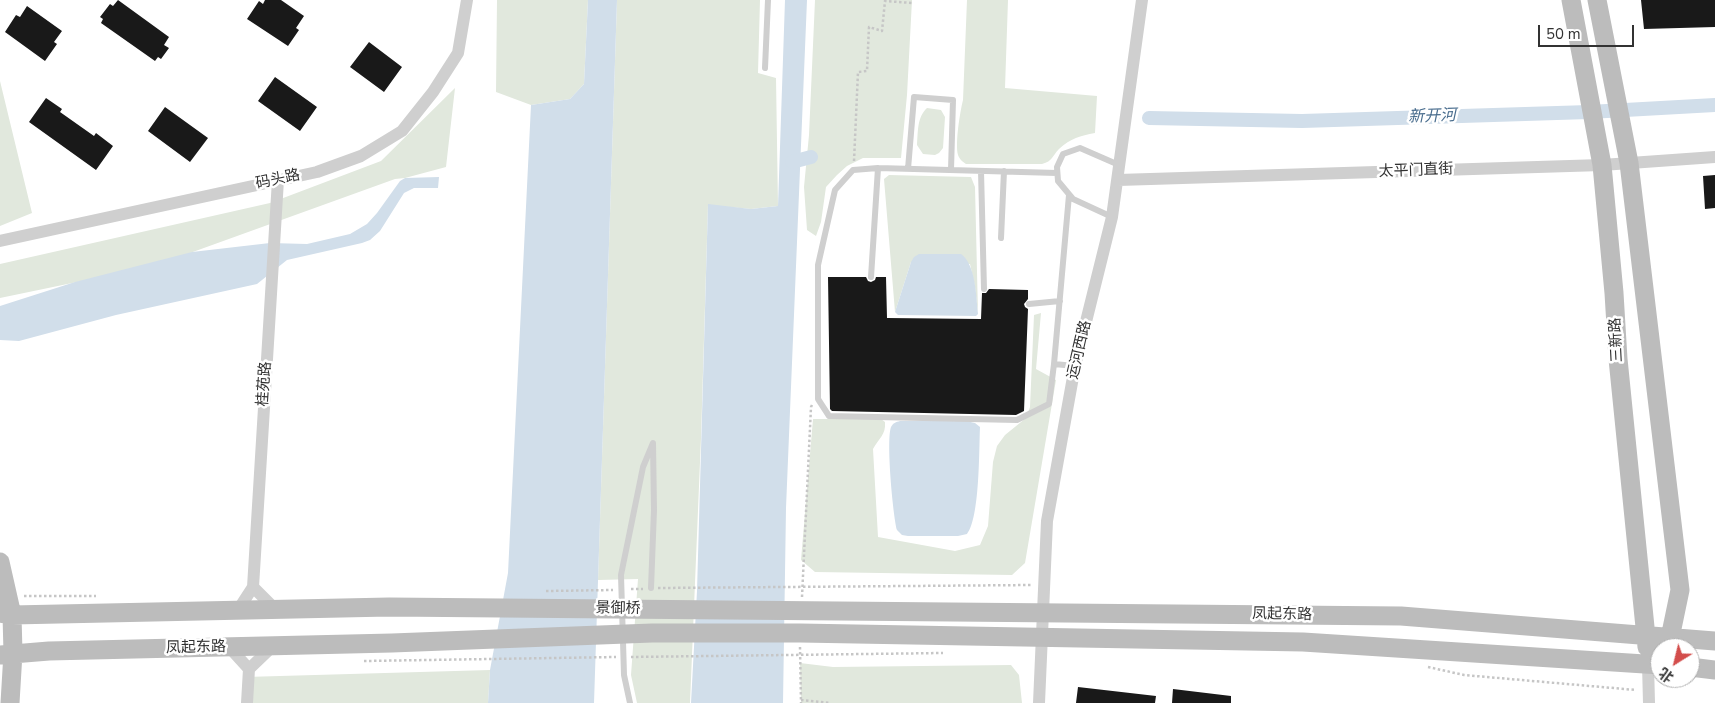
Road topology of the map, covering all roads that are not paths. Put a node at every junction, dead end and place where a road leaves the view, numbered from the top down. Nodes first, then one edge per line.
1 (467, 0) edge
2 (768, 0) edge
3 (1142, 0) edge
4 (1571, 0) edge
5 (1597, 0) edge
6 (765, 68) dead end
7 (1715, 157) edge
8 (1629, 163) junction
9 (1602, 165) junction
10 (1120, 166) junction
11 (878, 168) junction
12 (908, 169) junction
13 (951, 170) junction
14 (982, 171) junction
15 (1004, 171) junction
16 (1057, 173) junction
17 (278, 180) junction
18 (1118, 180) junction
19 (1069, 195) junction
20 (1112, 218) junction
21 (1001, 238) dead end
22 (0, 241) edge
23 (871, 277) dead end
24 (984, 289) dead end
25 (1060, 301) junction
26 (1029, 304) dead end
27 (1054, 364) junction
28 (1075, 366) junction
29 (0, 562) edge
30 (253, 588) junction
31 (651, 588) dead end
32 (275, 609) junction
33 (238, 610) junction
34 (847, 611) joint
35 (1043, 612) junction
36 (6, 614) edge
37 (848, 633) joint
38 (1646, 636) junction
39 (1042, 637) junction
40 (1665, 638) edge
41 (1650, 641) edge
42 (1650, 641) edge
43 (1715, 641) edge
44 (392, 643) joint
45 (1700, 644) edge
46 (274, 646) junction
47 (229, 647) junction
48 (1650, 653) edge
49 (7, 654) edge
50 (1700, 668) edge
51 (249, 669) junction
52 (1715, 670) edge
53 (10, 703) edge
54 (246, 703) edge
55 (630, 703) edge
56 (1039, 703) edge

1 - 17 street, 码头路
2 - 6 lane
3 - 10 street, 运河西路
4 - 9 main road, 三新路
5 - 8 main road, 三新路
7 - 8 street, 太平门直街
8 - 9 street, 太平门直街
8 - 40 main road, 三新路
9 - 18 street, 太平门直街
9 - 38 main road, 三新路
10 - 16 lane
10 - 18 street, 运河西路
11 - 12 lane
11 - 23 lane
11 - 27 lane
12 - 13 lane
12 - 13 lane
13 - 14 lane
14 - 15 lane
14 - 24 lane
15 - 16 lane
15 - 21 lane
16 - 19 lane
17 - 22 street, 码头路
17 - 30 street, 桂苑路
18 - 20 street, 运河西路
19 - 20 lane
19 - 25 lane
20 - 28 street, 运河西路
25 - 26 lane
25 - 27 lane
27 - 28 lane
28 - 35 street, 运河西路
29 - 36 main road
30 - 32 street
30 - 33 street
31 - 55 lane
32 - 33 main road
32 - 34 main road, 景御桥
33 - 36 main road
34 - 35 main road, 凤起东路
35 - 38 main road, 凤起东路
35 - 39 street, 运河西路
36 - 49 main road
37 - 39 main road, 凤起东路
37 - 44 main road, 景御桥
38 - 41 main road, 三新路
38 - 42 main road, 凤起东路
39 - 48 main road, 凤起东路
39 - 56 street, 运河西路
43 - 45 main road, 凤起东路
44 - 46 main road, 凤起东路
46 - 47 main road, 凤起东路
46 - 51 street
47 - 49 main road, 凤起东路
47 - 51 street
49 - 53 main road
50 - 52 main road
51 - 54 street

